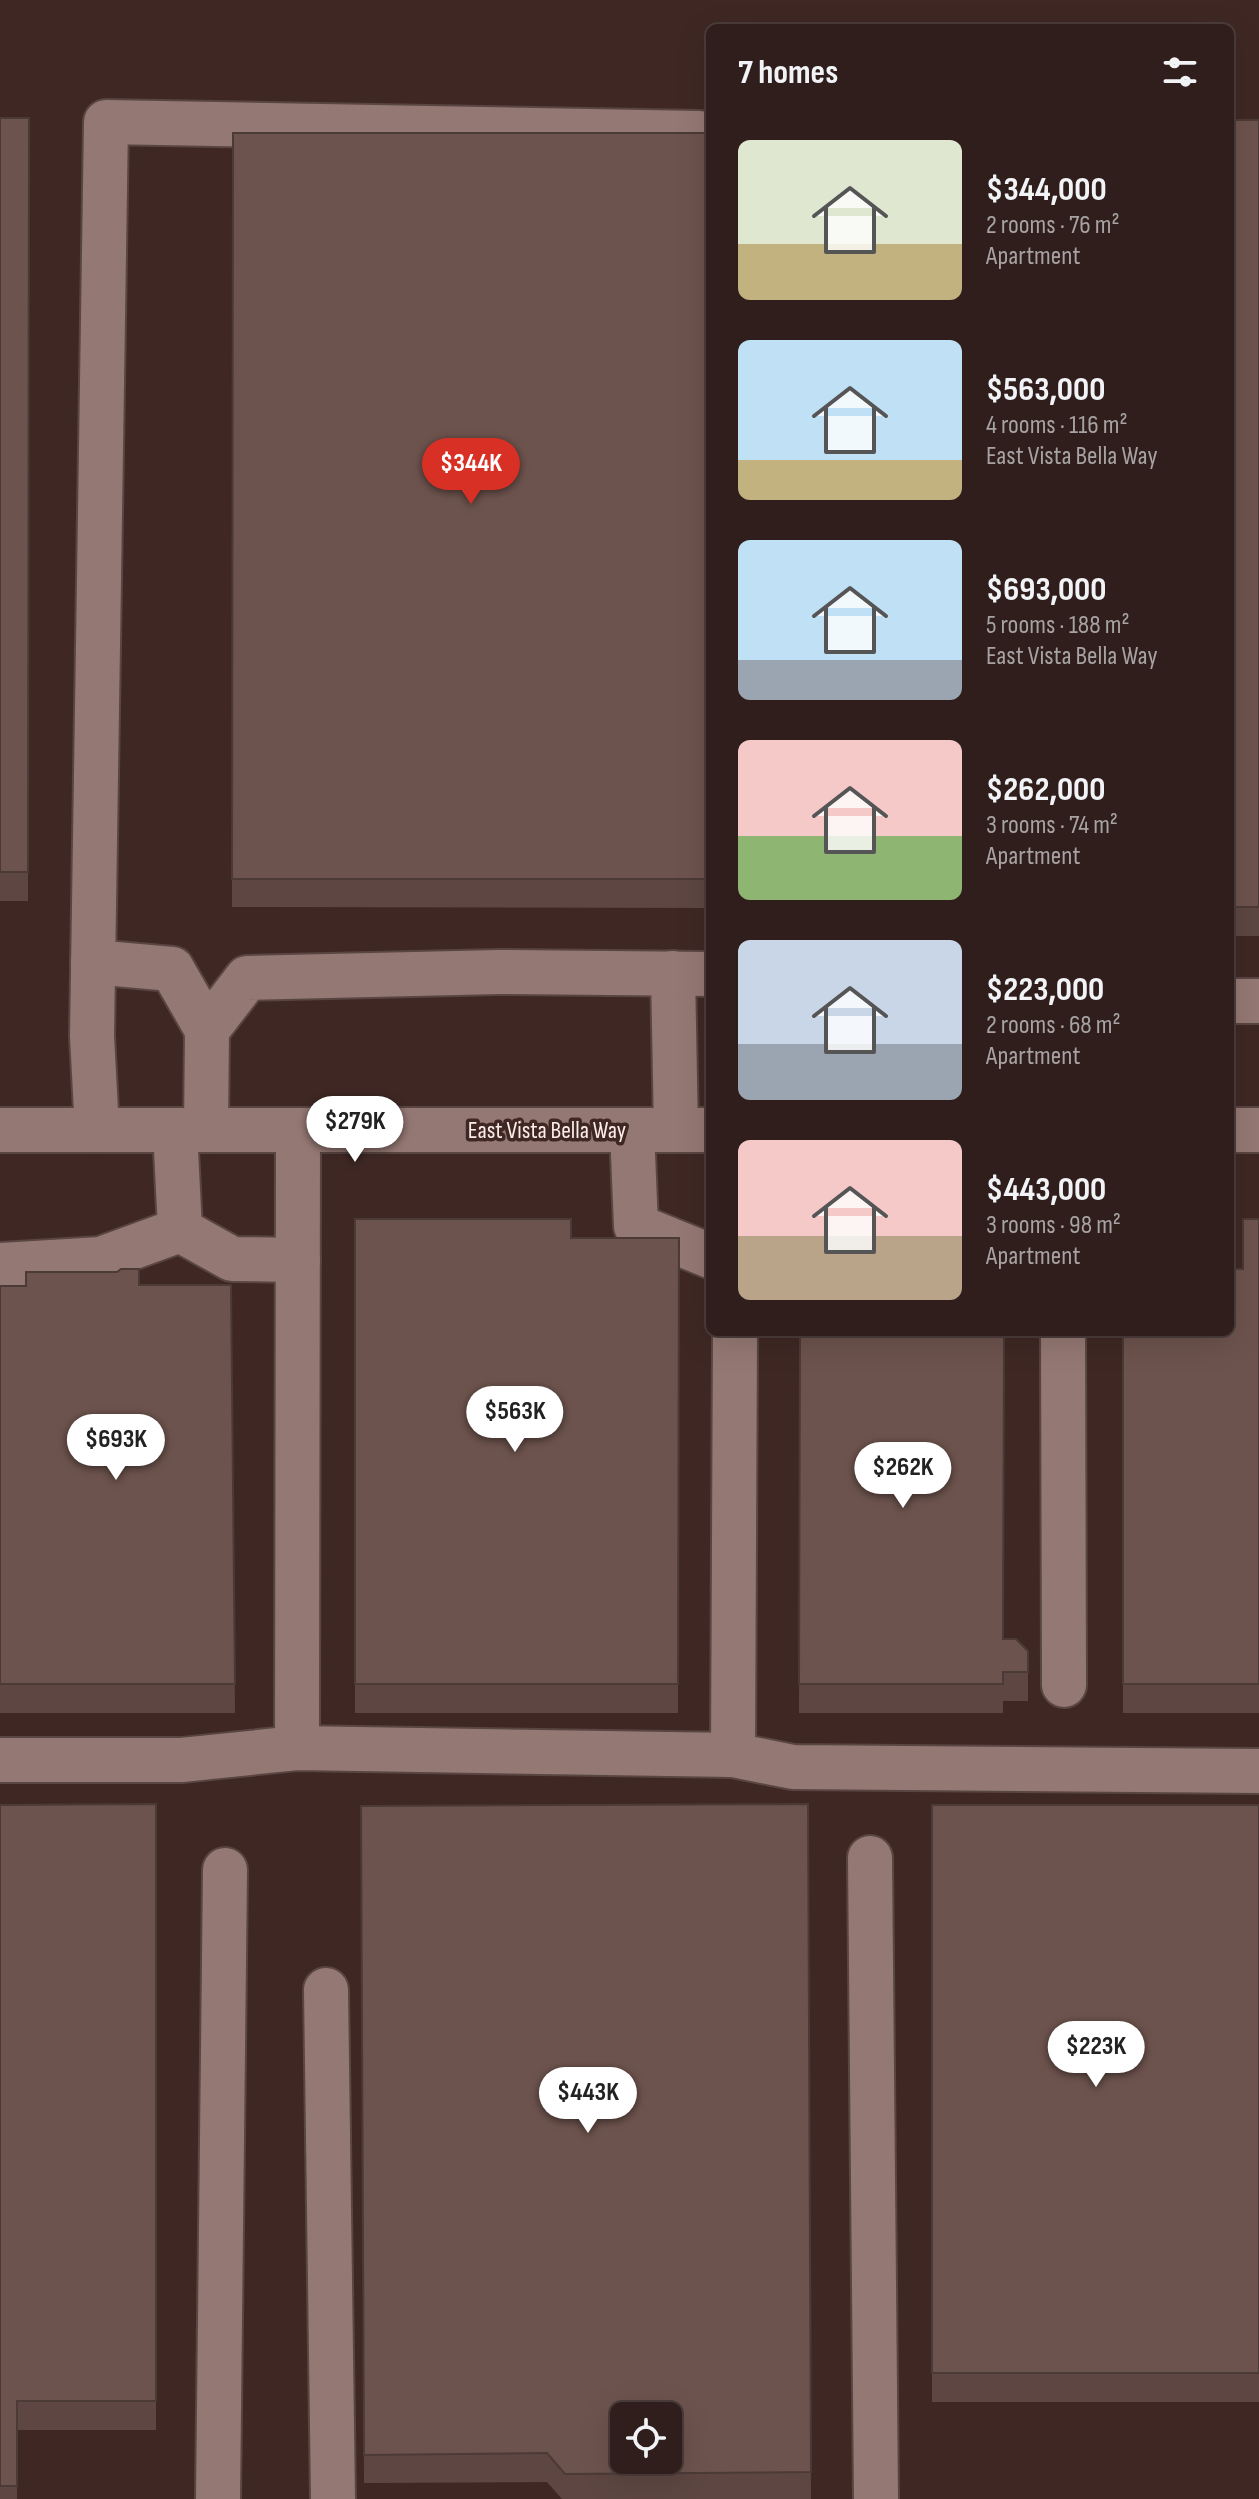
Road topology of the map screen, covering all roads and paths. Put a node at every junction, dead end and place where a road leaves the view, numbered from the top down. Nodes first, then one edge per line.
1 (699, 133) edge
2 (93, 962) junction
3 (691, 974) edge
4 (1234, 1001) edge
5 (1259, 1001) edge
6 (207, 1030) junction
7 (0, 1130) edge
8 (97, 1130) junction
9 (190, 1130) junction
10 (298, 1130) junction
11 (632, 1130) junction
12 (693, 1130) edge
13 (1234, 1130) edge
14 (1259, 1130) edge
15 (180, 1230) junction
16 (706, 1254) edge
17 (298, 1260) junction
18 (0, 1265) edge
19 (735, 1336) edge
20 (1063, 1336) edge
21 (1064, 1685) dead end
22 (297, 1748) junction
23 (733, 1755) junction
24 (0, 1760) edge
25 (1259, 1771) edge
26 (870, 1858) dead end
27 (225, 1870) dead end
28 (326, 1990) dead end
29 (218, 2499) edge
30 (333, 2499) edge
31 (876, 2499) edge

1 - 2 street
2 - 6 street
2 - 8 street
3 - 6 street
3 - 12 street
4 - 5 street
6 - 9 street
7 - 8 street, East Vista Bella Way
8 - 9 street, East Vista Bella Way
9 - 10 street, East Vista Bella Way
9 - 15 street
10 - 11 street, East Vista Bella Way
10 - 17 street
11 - 12 street, East Vista Bella Way
11 - 16 street
13 - 14 street
15 - 17 street
15 - 18 street
17 - 22 street
19 - 23 street
20 - 21 street
22 - 23 street
22 - 24 street
23 - 25 street
26 - 31 street
27 - 29 street
28 - 30 street

